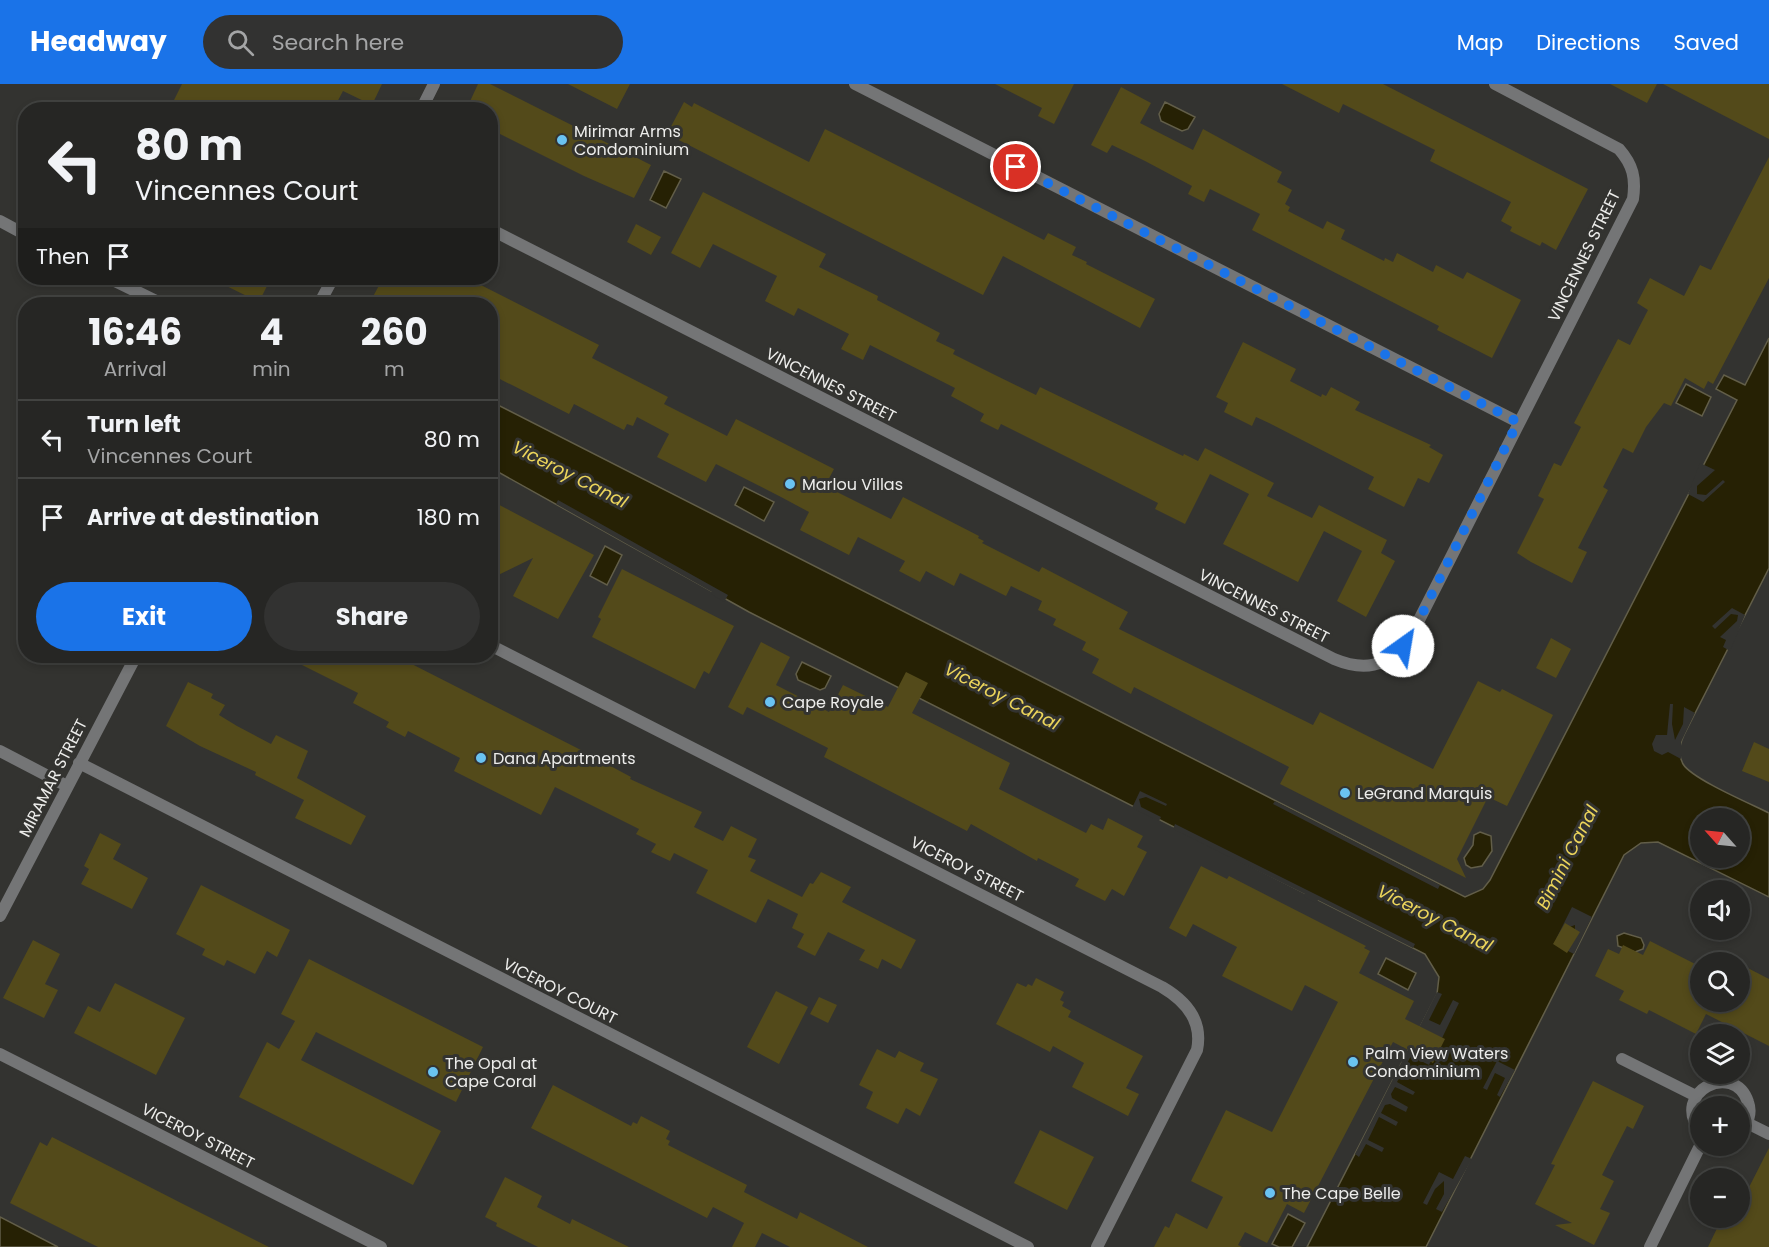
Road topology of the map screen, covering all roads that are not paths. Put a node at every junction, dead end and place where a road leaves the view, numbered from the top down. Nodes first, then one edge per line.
1 (434, 84) edge
2 (855, 84) edge
3 (1495, 84) edge
4 (425, 102) edge
5 (0, 222) edge
6 (18, 231) edge
7 (498, 233) edge
8 (123, 285) edge
9 (148, 297) edge
10 (1518, 422) junction
11 (498, 649) edge
12 (132, 663) edge
13 (0, 751) edge
14 (79, 763) junction
15 (67, 786) junction
16 (0, 916) edge
17 (0, 1054) edge
18 (1622, 1059) dead end
19 (1696, 1096) joint
20 (1745, 1096) edge
21 (1750, 1130) edge
22 (1766, 1133) edge
23 (1695, 1156) edge
24 (381, 1247) edge
25 (1028, 1247) edge
26 (1097, 1247) edge
27 (1650, 1247) edge

1 - 4 street
2 - 10 street
3 - 10 street, VINCENNES STREET
5 - 6 street
7 - 10 street, VINCENNES STREET
8 - 9 street
11 - 26 street, VICEROY STREET
12 - 14 street, MIRAMAR STREET
13 - 15 street
14 - 15 street, MIRAMAR STREET
14 - 25 street, VICEROY COURT
15 - 16 street, MIRAMAR STREET
17 - 24 street, VICEROY STREET
18 - 19 street
19 - 20 street
21 - 22 street
23 - 27 street

